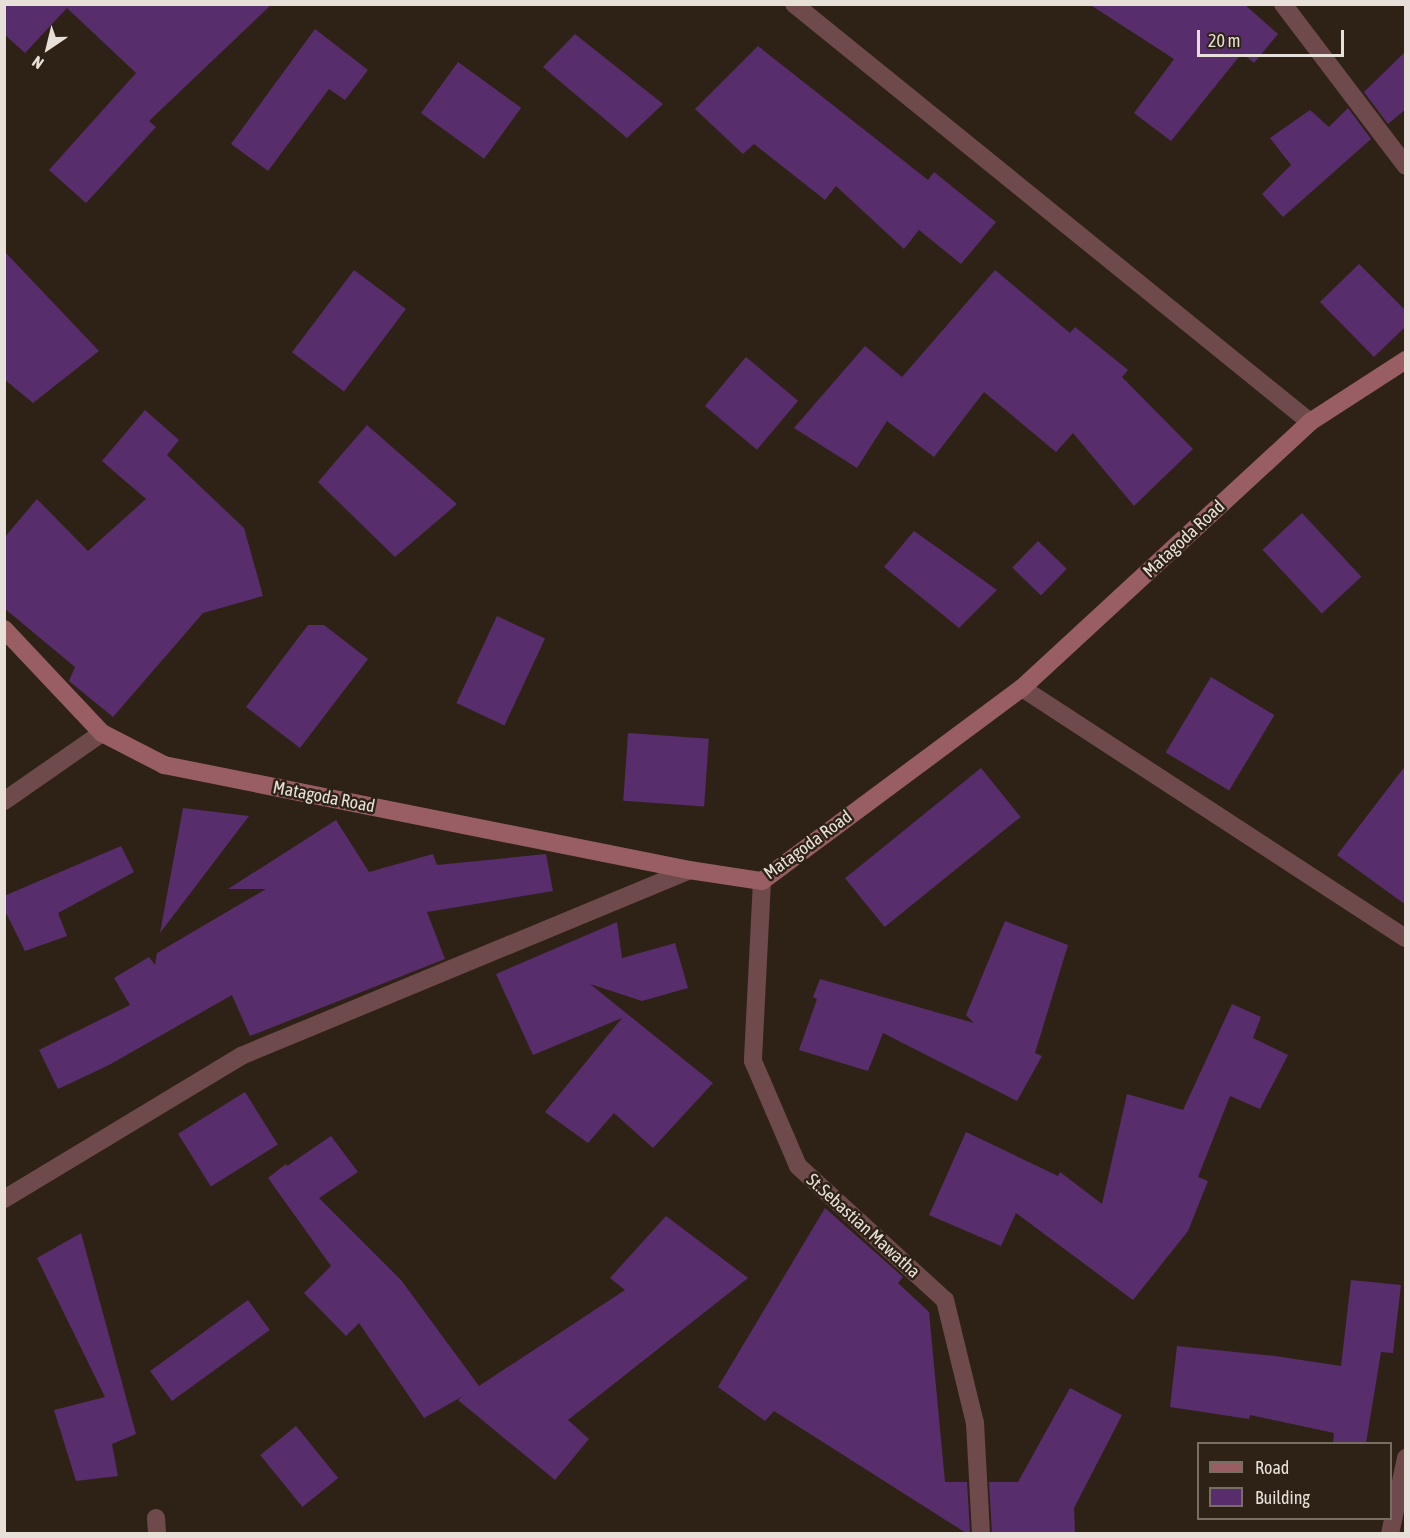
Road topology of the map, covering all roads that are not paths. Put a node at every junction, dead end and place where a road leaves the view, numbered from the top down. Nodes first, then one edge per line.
1 (794, 4) edge
2 (1283, 4) edge
3 (1406, 166) edge
4 (1406, 360) edge
5 (1310, 422) junction
6 (4, 629) edge
7 (1022, 688) junction
8 (102, 733) junction
9 (4, 801) edge
10 (689, 870) junction
11 (762, 881) junction
12 (1406, 938) edge
13 (4, 1199) edge
14 (1406, 1458) edge
15 (981, 1533) edge
16 (1390, 1533) edge

1 - 5 street
2 - 3 street
4 - 5 street, Matagoda Road
5 - 7 street, Matagoda Road
6 - 8 street, Matagoda Road
7 - 11 street, Matagoda Road
7 - 12 street
8 - 9 street
8 - 10 street, Matagoda Road
10 - 11 street, Matagoda Road
10 - 13 street
11 - 15 street, St.Sebastian Mawatha
14 - 16 street

